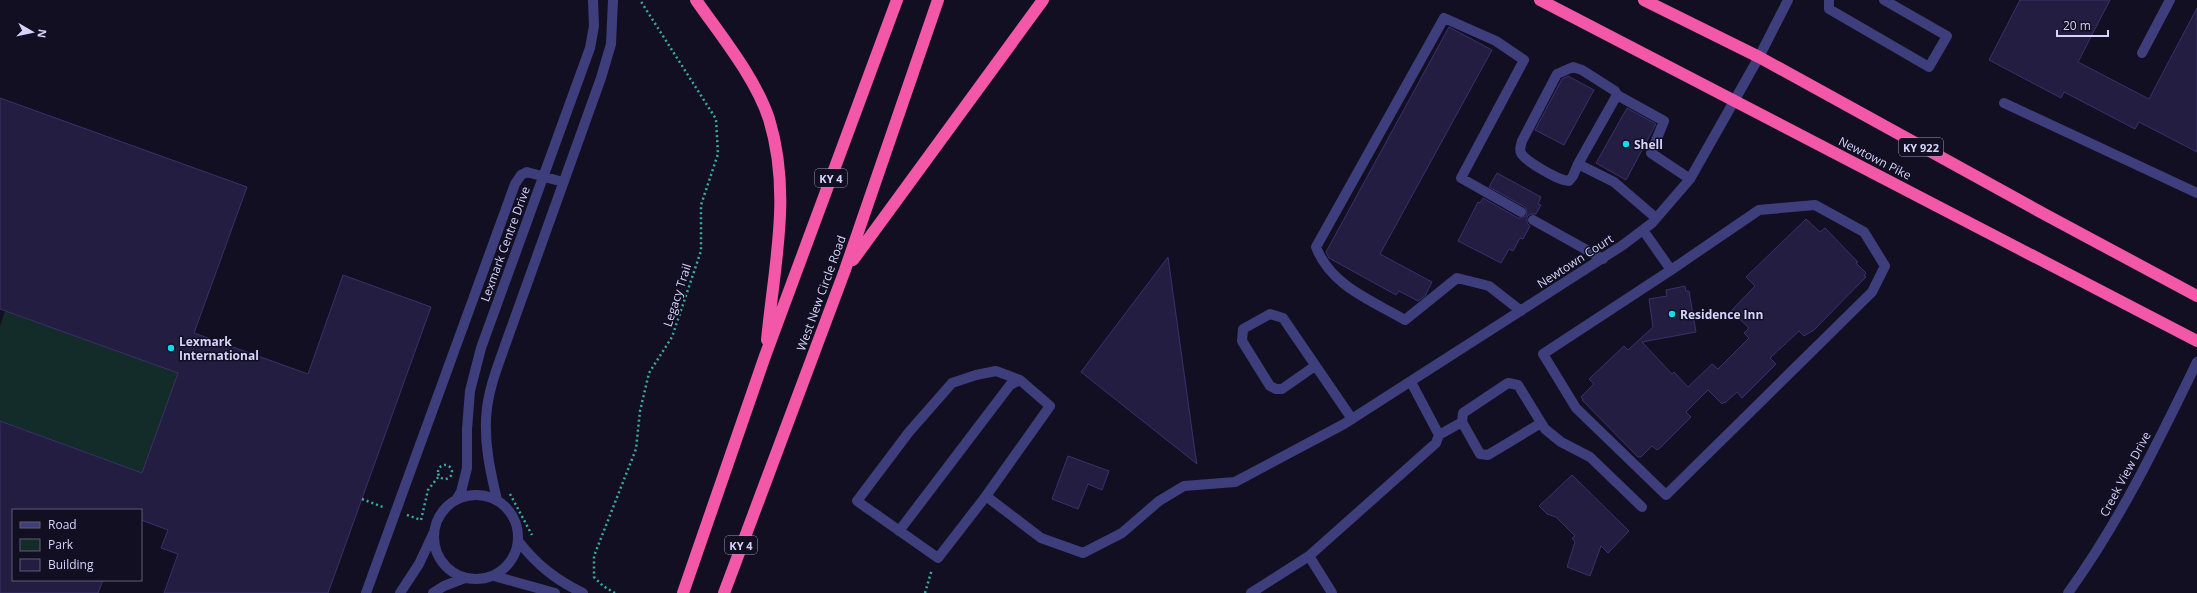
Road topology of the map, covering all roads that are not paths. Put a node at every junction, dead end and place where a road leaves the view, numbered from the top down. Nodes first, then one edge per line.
1 (593, 0) edge
2 (613, 0) edge
3 (696, 0) edge
4 (897, 0) edge
5 (938, 0) edge
6 (1043, 0) edge
7 (1540, 0) edge
8 (1644, 0) edge
9 (1652, 0) edge
10 (1788, 0) edge
11 (1828, 0) edge
12 (1884, 0) edge
13 (2170, 0) edge
14 (1674, 15) junction
15 (2142, 53) dead end
16 (1759, 57) junction
17 (1617, 95) junction
18 (1734, 101) junction
19 (2004, 103) dead end
20 (1578, 164) junction
21 (544, 176) junction
22 (1690, 179) junction
23 (563, 182) junction
24 (2197, 194) edge
25 (1521, 212) dead end
26 (1656, 218) junction
27 (1538, 222) dead end
28 (1643, 230) junction
29 (1603, 259) junction
30 (845, 270) junction
31 (1671, 270) junction
32 (2197, 296) edge
33 (1520, 312) junction
34 (2197, 340) edge
35 (765, 356) junction
36 (2197, 362) edge
37 (1315, 366) junction
38 (1020, 380) junction
39 (1411, 382) junction
40 (1348, 422) junction
41 (1462, 422) junction
42 (1541, 423) junction
43 (1439, 435) junction
44 (986, 496) junction
45 (456, 500) junction
46 (497, 500) junction
47 (1642, 508) dead end
48 (899, 531) junction
49 (434, 532) junction
50 (519, 542) junction
51 (1309, 556) junction
52 (494, 576) junction
53 (465, 578) junction
54 (366, 593) edge
55 (400, 593) edge
56 (433, 593) edge
57 (554, 593) edge
58 (583, 593) edge
59 (683, 593) edge
60 (724, 593) edge
61 (1251, 593) edge
62 (1332, 593) edge
63 (2068, 593) edge

1 - 21 street, Lexmark Centre Drive
2 - 23 street
3 - 35 highway
4 - 35 highway, KY 4
5 - 30 highway, West New Circle Road / KY 4
6 - 30 highway
7 - 18 highway, Newtown Pike
8 - 14 highway, KY 922
9 - 14 highway
10 - 16 street, Newtown Court
11 - 12 street
13 - 15 street
14 - 16 highway, KY 922
16 - 18 street, Newtown Court
16 - 32 highway, KY 922
17 - 20 street
17 - 20 street
17 - 22 street
18 - 22 street, Newtown Court
18 - 34 highway, Newtown Pike
19 - 24 street
20 - 26 street
21 - 23 street
21 - 45 street, Lexmark Centre Drive
21 - 54 street
22 - 26 street, Newtown Court
23 - 46 street
25 - 33 street
26 - 28 street, Newtown Court
27 - 29 street
28 - 29 street, Newtown Court
28 - 31 street
29 - 33 street, Newtown Court
30 - 60 highway, West New Circle Road / KY 4
31 - 31 street
33 - 39 street, Newtown Court
35 - 59 highway, KY 4
36 - 63 street, Creek View Drive
37 - 37 street
37 - 40 street
38 - 44 street
38 - 48 street
38 - 48 street
39 - 40 street, Newtown Court
39 - 43 street
40 - 44 street, Newtown Court
41 - 42 street
41 - 42 street
41 - 43 street
42 - 47 street
43 - 51 street
44 - 48 street
45 - 46 street
45 - 49 street
46 - 50 street
49 - 53 street
49 - 55 street
50 - 52 street
50 - 58 street
51 - 61 street
51 - 62 street
52 - 53 street
52 - 57 street
53 - 56 street

